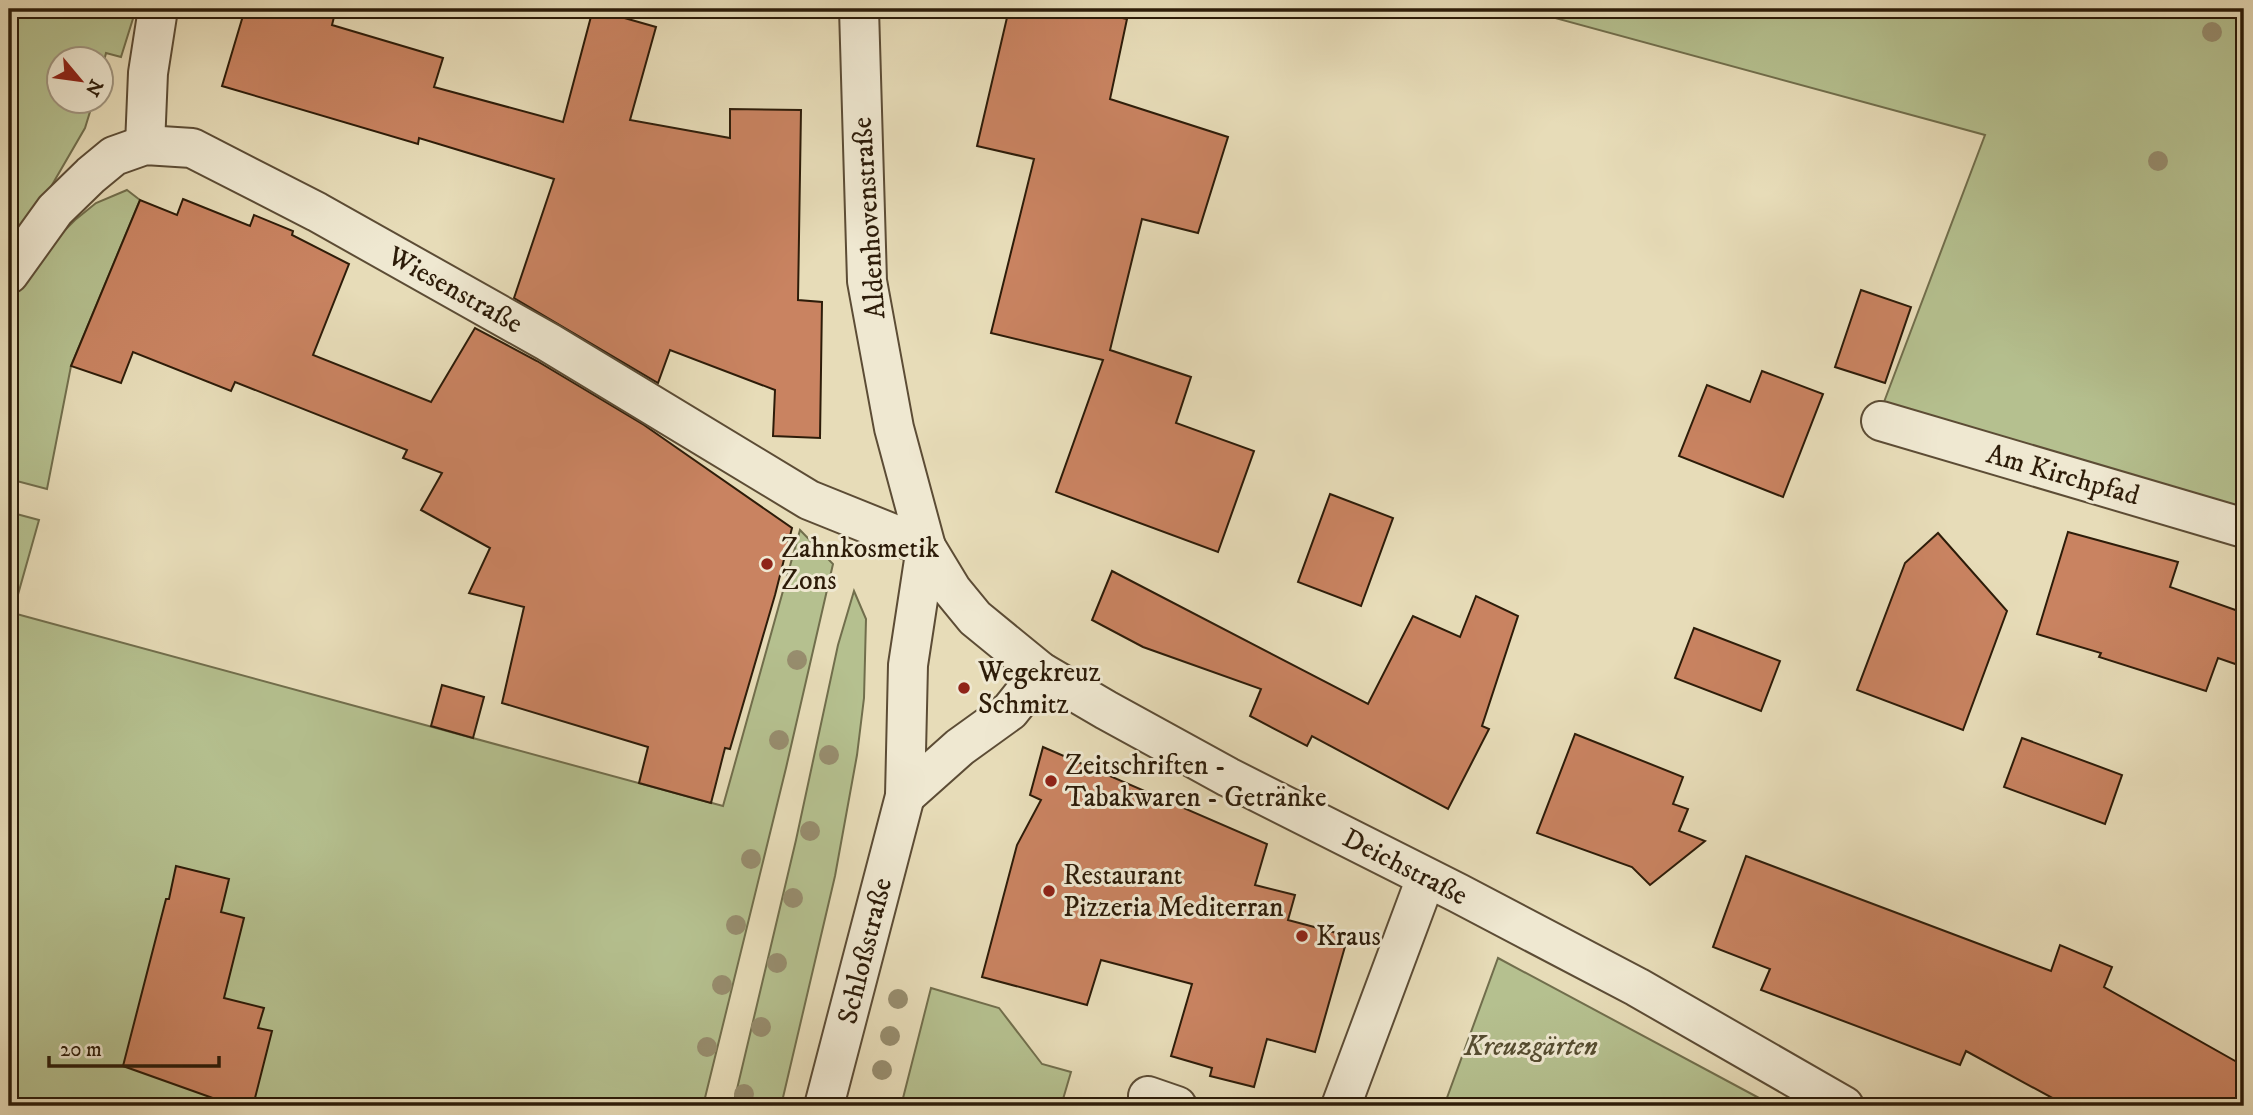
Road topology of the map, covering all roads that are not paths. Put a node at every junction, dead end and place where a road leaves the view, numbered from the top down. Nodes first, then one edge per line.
1 (158, 9) edge
2 (859, 9) edge
3 (145, 145) junction
4 (9, 274) edge
5 (1881, 421) dead end
6 (2244, 528) edge
7 (926, 547) junction
8 (1041, 673) junction
9 (905, 796) junction
10 (1426, 878) junction
11 (824, 1106) edge
12 (1341, 1106) edge
13 (1844, 1106) edge

1 - 3 street
2 - 7 street, Aldenhovenstraße
3 - 4 street, Wiesenstraße
3 - 7 street, Wiesenstraße
5 - 6 street, Am Kirchpfad
7 - 8 street, Deichstraße
7 - 9 street, Schloßstraße
8 - 9 street
8 - 10 street, Deichstraße
9 - 11 street, Schloßstraße
10 - 12 street
10 - 13 street, Deichstraße

